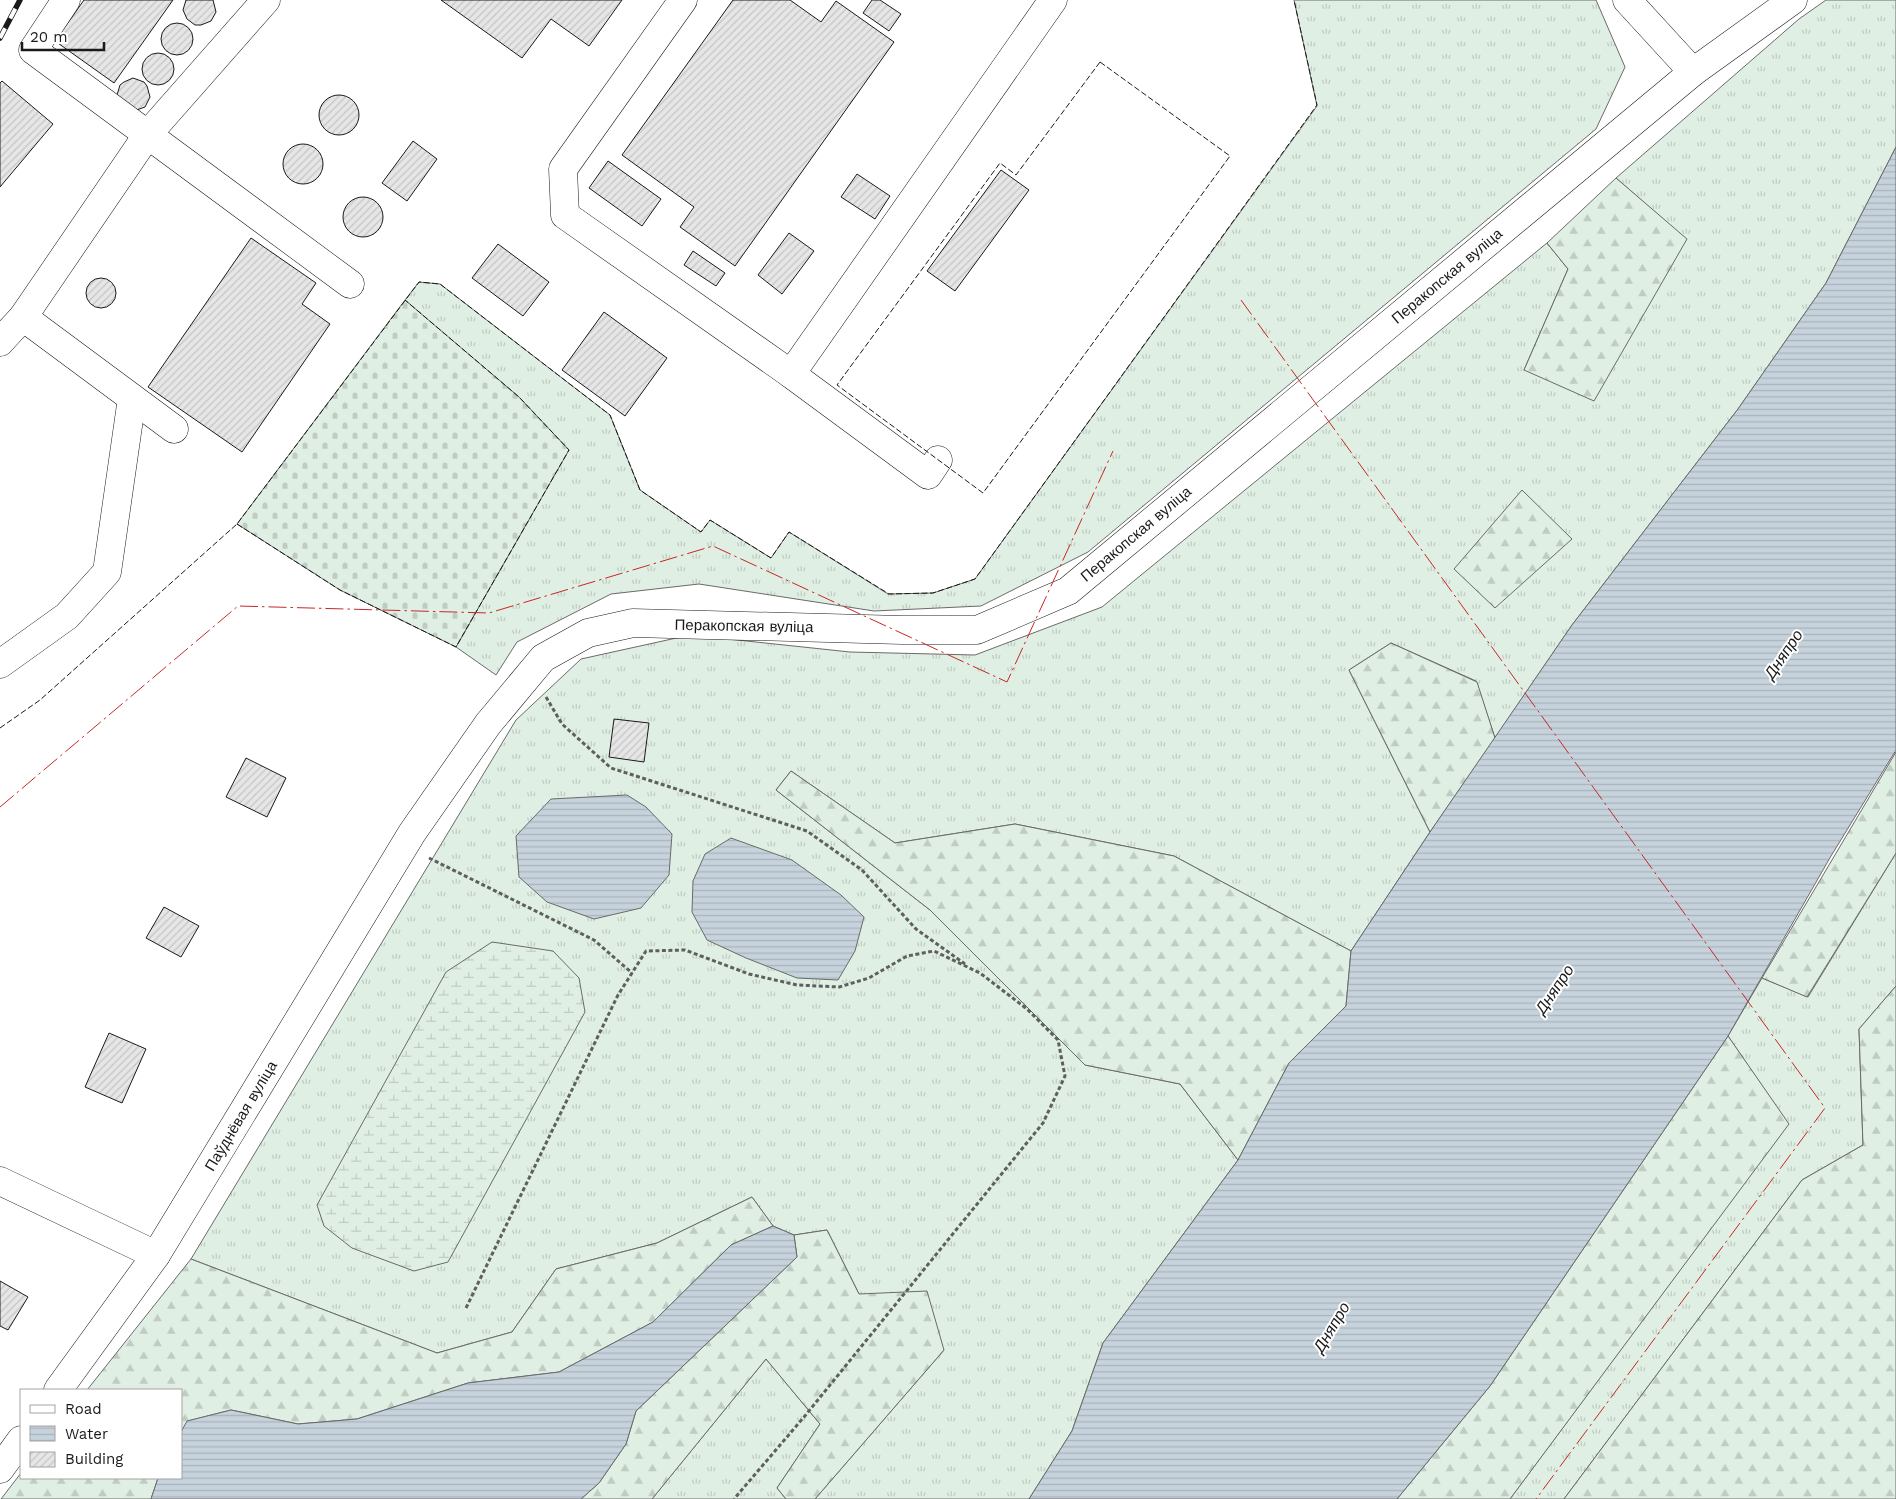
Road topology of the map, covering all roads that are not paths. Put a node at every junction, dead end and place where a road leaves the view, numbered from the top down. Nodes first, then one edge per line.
1 (66, 0) edge
2 (266, 0) edge
3 (683, 0) edge
4 (1627, 0) edge
5 (1793, 0) edge
6 (1048, 2) edge
7 (1693, 72) junction
8 (148, 134) junction
9 (350, 284) dead end
10 (23, 317) junction
11 (0, 342) edge
12 (791, 374) junction
13 (132, 398) junction
14 (174, 429) dead end
15 (938, 460) dead end
16 (0, 664) edge
17 (408, 839) joint
18 (0, 1181) edge
19 (156, 1255) junction
20 (59, 1389) edge
21 (20, 1441) edge
22 (0, 1470) edge

1 - 8 street
2 - 8 street
3 - 12 street
4 - 7 street
5 - 7 street, Перакопская вуліца
6 - 12 street
7 - 17 street, Перакопская вуліца
8 - 9 street
8 - 10 street
10 - 11 street
10 - 13 street
12 - 15 street
13 - 14 street
13 - 16 street
17 - 19 street, Паўднёвая вуліца
18 - 19 street
19 - 20 street, Паўднёвая вуліца
21 - 22 street

